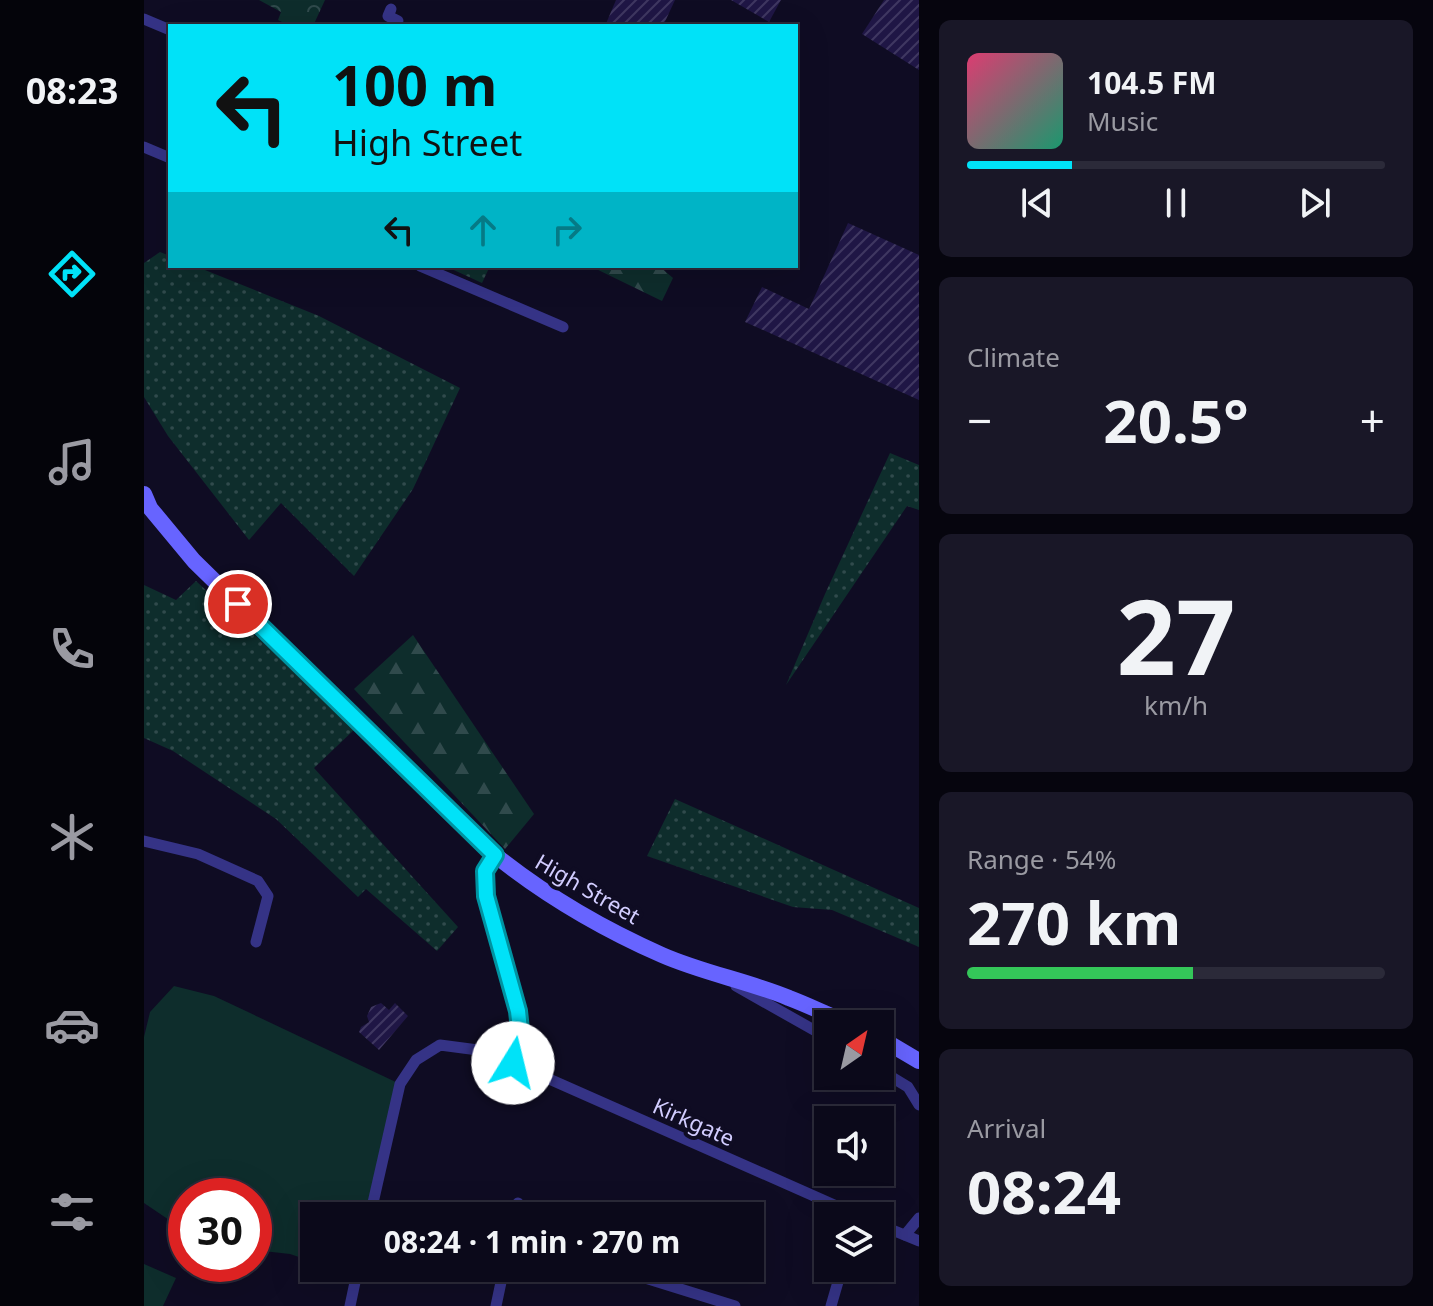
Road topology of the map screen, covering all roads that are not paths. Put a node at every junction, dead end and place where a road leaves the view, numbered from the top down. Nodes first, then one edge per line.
1 (144, 19) edge
2 (168, 29) edge
3 (144, 147) edge
4 (168, 157) edge
5 (425, 268) edge
6 (563, 327) dead end
7 (146, 503) edge
8 (144, 841) edge
9 (495, 855) junction
10 (256, 942) dead end
11 (715, 975) junction
12 (818, 1010) edge
13 (814, 1030) edge
14 (894, 1046) edge
15 (919, 1061) edge
16 (513, 1063) junction
17 (894, 1078) edge
18 (919, 1105) edge
19 (373, 1202) edge
20 (826, 1202) edge
21 (919, 1218) edge
22 (894, 1231) edge
23 (905, 1235) junction
24 (919, 1241) edge
25 (355, 1282) edge
26 (501, 1282) edge
27 (658, 1282) edge
28 (838, 1282) edge
29 (350, 1306) edge
30 (496, 1306) edge
31 (735, 1306) edge
32 (831, 1306) edge

1 - 2 street
3 - 4 street
5 - 6 street
7 - 9 street, High Street
8 - 10 street
9 - 11 street, High Street
9 - 16 street
11 - 12 street, High Street
11 - 13 street
14 - 15 street
16 - 19 street, Kirkgate
16 - 20 street, Kirkgate
17 - 18 street
21 - 23 street
22 - 23 street
23 - 24 street
25 - 29 street
26 - 30 street
27 - 31 street
28 - 32 street

